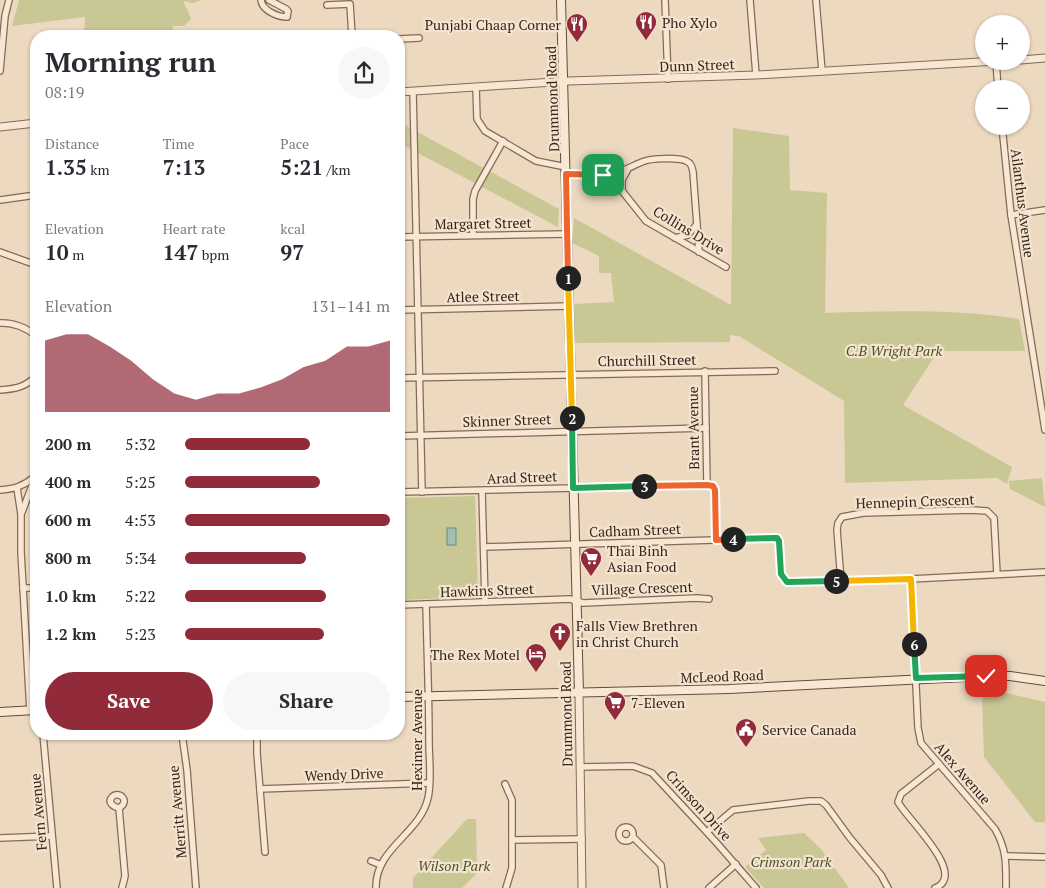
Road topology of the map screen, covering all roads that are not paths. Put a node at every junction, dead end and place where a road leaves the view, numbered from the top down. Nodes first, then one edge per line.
1 (9, 0) edge
2 (261, 0) edge
3 (270, 0) edge
4 (561, 0) edge
5 (665, 0) edge
6 (750, 0) edge
7 (816, 0) edge
8 (327, 4) dead end
9 (352, 30) edge
10 (420, 38) dead end
11 (405, 39) edge
12 (1045, 58) edge
13 (1030, 59) edge
14 (975, 62) edge
15 (0, 71) edge
16 (822, 71) junction
17 (756, 75) junction
18 (668, 79) junction
19 (564, 82) junction
20 (476, 87) junction
21 (405, 92) edge
22 (413, 92) junction
23 (30, 124) edge
24 (0, 127) edge
25 (1003, 135) edge
26 (503, 142) junction
27 (627, 170) junction
28 (566, 171) junction
29 (603, 175) junction
30 (622, 191) junction
31 (30, 196) edge
32 (0, 200) edge
33 (1045, 210) edge
34 (1011, 214) junction
35 (697, 224) junction
36 (568, 234) junction
37 (473, 235) junction
38 (405, 237) edge
39 (416, 237) junction
40 (674, 238) junction
41 (0, 252) edge
42 (698, 252) junction
43 (30, 263) edge
44 (726, 267) dead end
45 (569, 306) junction
46 (405, 310) edge
47 (418, 310) junction
48 (0, 323) edge
49 (30, 331) edge
50 (775, 370) dead end
51 (705, 371) junction
52 (571, 374) junction
53 (405, 378) edge
54 (420, 378) junction
55 (30, 382) edge
56 (0, 390) edge
57 (706, 428) junction
58 (1045, 430) edge
59 (572, 431) junction
60 (420, 435) junction
61 (405, 436) edge
62 (30, 480) edge
63 (707, 485) junction
64 (16, 488) junction
65 (573, 488) junction
66 (0, 490) edge
67 (482, 490) junction
68 (30, 491) edge
69 (405, 492) edge
70 (422, 492) junction
71 (21, 514) junction
72 (716, 540) junction
73 (574, 545) junction
74 (484, 547) junction
75 (1045, 572) edge
76 (998, 574) junction
77 (911, 579) junction
78 (841, 581) junction
79 (23, 588) junction
80 (30, 588) edge
81 (709, 598) dead end
82 (576, 600) junction
83 (486, 602) junction
84 (426, 604) junction
85 (405, 605) edge
86 (30, 674) edge
87 (916, 678) junction
88 (1045, 681) edge
89 (579, 693) junction
90 (428, 695) junction
91 (405, 697) edge
92 (30, 711) edge
93 (0, 712) edge
94 (44, 740) edge
95 (183, 740) edge
96 (257, 740) edge
97 (940, 764) junction
98 (580, 767) junction
99 (429, 783) junction
100 (505, 784) dead end
101 (260, 789) junction
102 (119, 808) dead end
103 (706, 832) junction
104 (52, 836) junction
105 (633, 837) dead end
106 (0, 838) edge
107 (582, 838) junction
108 (512, 840) junction
109 (265, 852) dead end
110 (1006, 856) junction
111 (1045, 857) edge
112 (371, 861) dead end
113 (736, 864) junction
114 (381, 865) junction
115 (57, 888) edge
116 (122, 888) edge
117 (196, 888) edge
118 (376, 888) edge
119 (506, 888) edge
120 (582, 888) edge
121 (664, 888) edge
122 (709, 888) edge
123 (756, 888) edge
124 (888, 888) edge
125 (935, 888) edge
126 (1006, 888) edge

1 - 15 street
2 - 3 street
4 - 19 main road, Drummond Road
5 - 18 street
6 - 17 street
7 - 16 street
8 - 9 street
10 - 11 street
12 - 13 street
14 - 16 street, Dunn Street
16 - 17 street, Dunn Street
17 - 18 street, Dunn Street
18 - 19 street, Dunn Street
19 - 20 street, Dunn Street
19 - 28 main road, Drummond Road
20 - 22 street, Dunn Street
20 - 26 street
21 - 22 street, Dunn Street
22 - 39 street
23 - 24 street
25 - 34 street, Ailanthus Avenue
26 - 28 street
26 - 37 street
27 - 29 street
27 - 30 street
27 - 35 street
28 - 29 street
28 - 36 main road, Drummond Road
29 - 30 street, Collins Drive
30 - 40 street, Collins Drive
31 - 32 street
33 - 34 street
34 - 58 street, Ailanthus Avenue
35 - 40 street
35 - 42 street
36 - 37 street, Margaret Street
36 - 45 main road, Drummond Road
37 - 39 street, Margaret Street
38 - 39 street, Margaret Street
39 - 47 street
40 - 42 street, Collins Drive
41 - 43 street
42 - 44 street, Collins Drive
45 - 47 street, Atlee Street
45 - 52 main road, Drummond Road
46 - 47 street, Atlee Street
47 - 54 street
48 - 49 street
50 - 51 street, Churchill Street
51 - 52 street, Churchill Street
51 - 57 street, Brant Avenue
52 - 54 street, Churchill Street
52 - 59 main road, Drummond Road
53 - 54 street, Churchill Street
54 - 60 street
55 - 56 street
57 - 59 street, Skinner Street
57 - 63 street, Brant Avenue
59 - 60 street, Skinner Street
59 - 65 main road, Drummond Road
60 - 61 street, Skinner Street
60 - 70 street
62 - 64 street
63 - 65 street, Arad Street
63 - 72 street, Brant Avenue
64 - 66 street
64 - 71 street
65 - 67 street, Arad Street
65 - 73 main road, Drummond Road
67 - 70 street, Arad Street
67 - 74 street
68 - 71 street
69 - 70 street, Arad Street
71 - 79 street
72 - 73 street, Cadham Street
72 - 78 street, Cadham Street
73 - 74 street, Cadham Street
73 - 82 main road, Drummond Road
74 - 83 street
75 - 76 street
76 - 77 street
76 - 78 street, Hennepin Crescent
77 - 78 street
77 - 87 street, Alex Avenue
79 - 80 street
79 - 86 street
81 - 82 street, Village Crescent
82 - 83 street, Hawkins Street
82 - 89 main road, Drummond Road
83 - 84 street, Hawkins Street
84 - 85 street, Hawkins Street
84 - 90 street, Heximer Avenue
87 - 88 main road, McLeod Road
87 - 89 main road, McLeod Road
87 - 97 street, Alex Avenue
89 - 90 main road, McLeod Road
89 - 98 street, Drummond Road
90 - 91 main road, McLeod Road
90 - 99 street, Heximer Avenue
92 - 93 main road
94 - 104 street, Fern Avenue
95 - 117 street, Merritt Avenue
96 - 101 street
97 - 110 street, Alex Avenue
97 - 125 street
98 - 103 street, Crimson Drive
98 - 107 street, Drummond Road
99 - 101 street, Wendy Drive
99 - 114 street, Heximer Avenue
100 - 108 street
101 - 109 street
102 - 116 street
103 - 113 street, Crimson Drive
103 - 124 street
104 - 106 street
104 - 115 street, Fern Avenue
105 - 121 street
107 - 108 street
107 - 120 street, Drummond Road
108 - 119 street
110 - 111 street
110 - 126 street, Alex Avenue
112 - 114 street
113 - 122 street
113 - 123 street, Crimson Drive
114 - 118 street, Heximer Avenue

